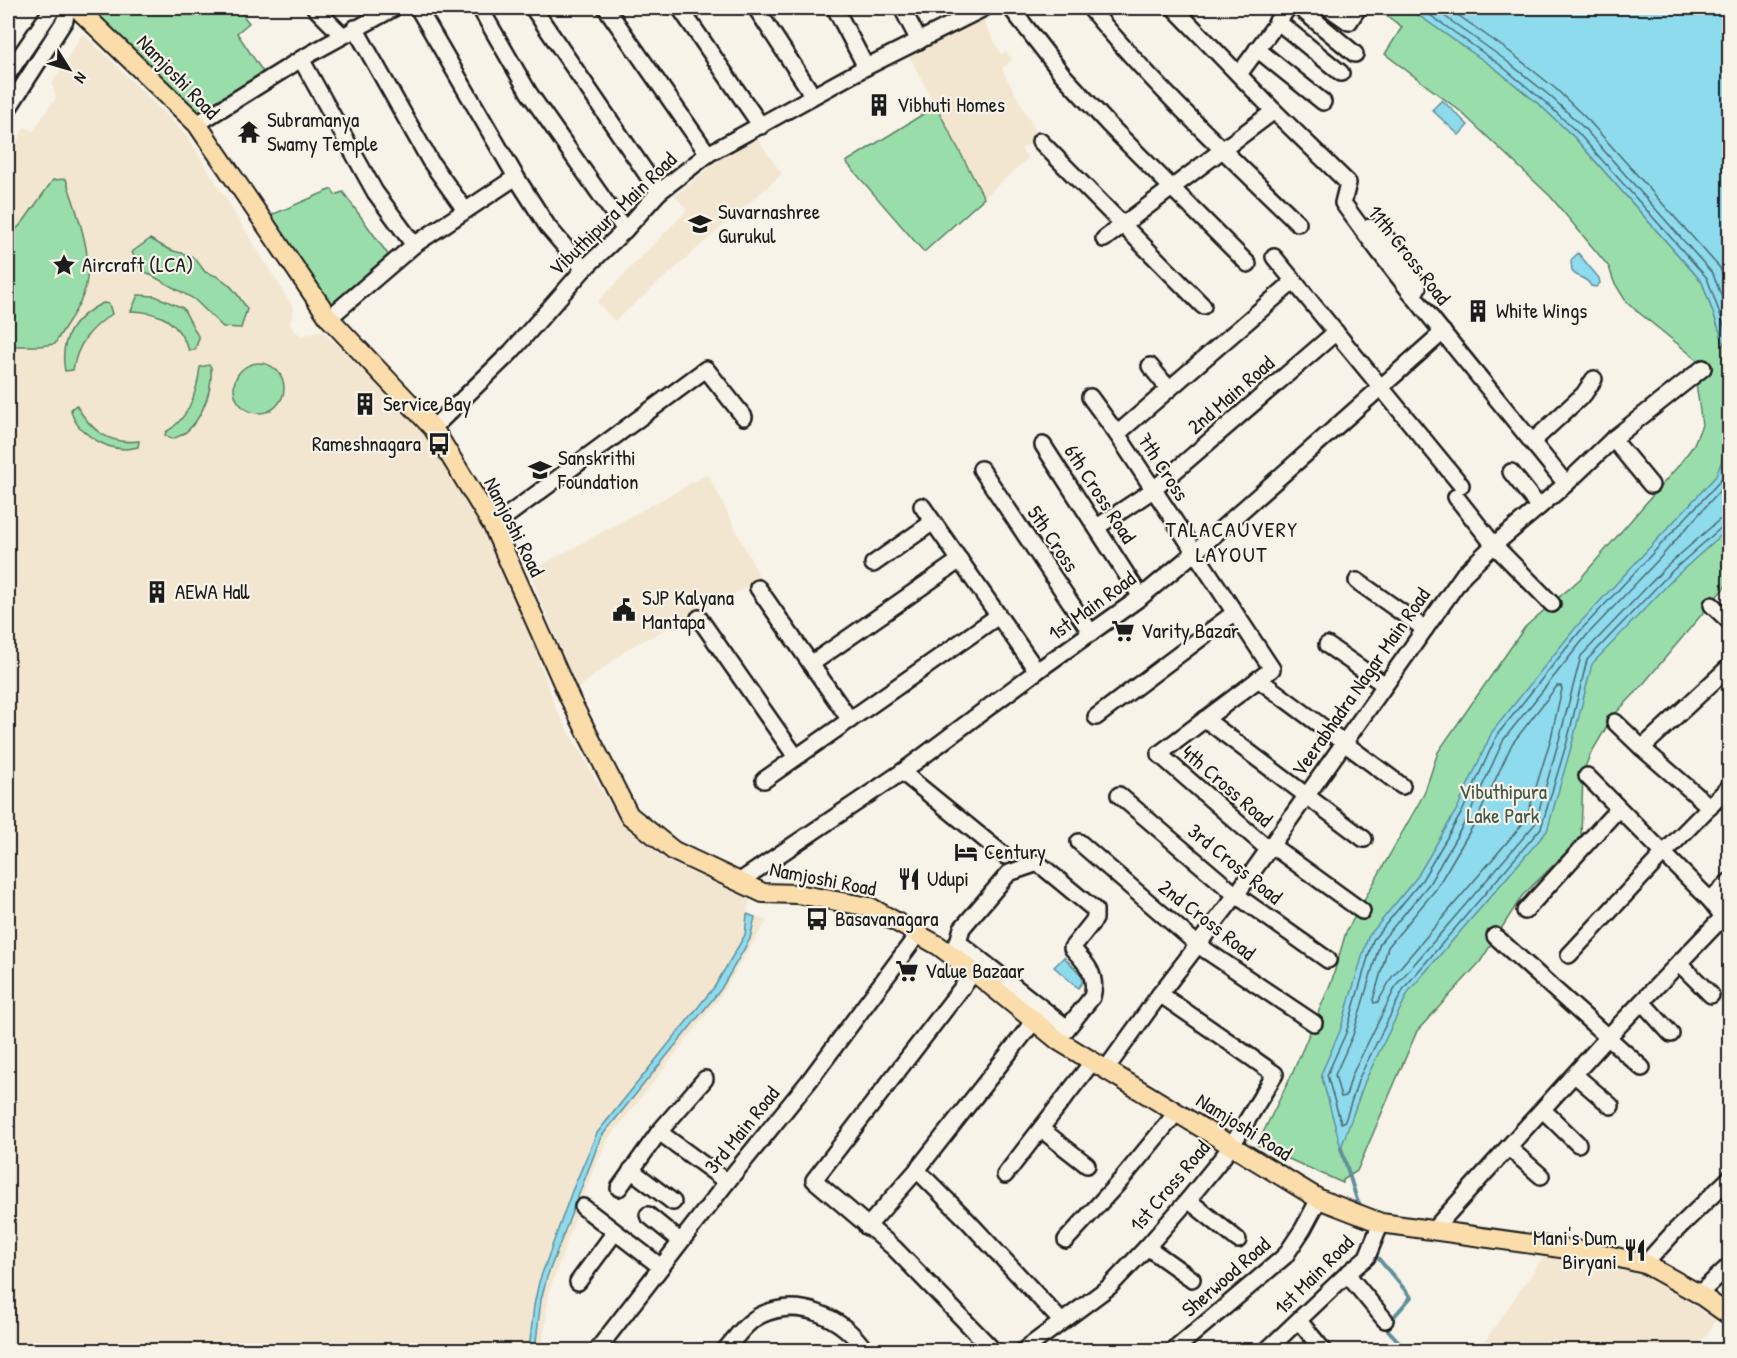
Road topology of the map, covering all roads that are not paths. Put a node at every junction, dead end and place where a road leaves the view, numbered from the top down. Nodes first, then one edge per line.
1 (53, 8) edge
2 (68, 8) edge
3 (77, 8) edge
4 (315, 8) edge
5 (394, 8) edge
6 (418, 8) edge
7 (480, 8) edge
8 (533, 8) edge
9 (606, 8) edge
10 (680, 8) edge
11 (756, 8) edge
12 (835, 8) edge
13 (902, 8) edge
14 (1011, 8) edge
15 (1090, 8) edge
16 (1174, 8) edge
17 (1288, 8) edge
18 (1300, 8) edge
19 (1329, 8) edge
20 (1358, 8) edge
21 (977, 9) edge
22 (1277, 21) junction
23 (348, 31) junction
24 (919, 41) junction
25 (1257, 49) junction
26 (1355, 54) dead end
27 (301, 58) junction
28 (866, 67) junction
29 (8, 74) edge
30 (1239, 74) junction
31 (1341, 74) dead end
32 (811, 97) junction
33 (1323, 102) dead end
34 (8, 110) edge
35 (1274, 111) junction
36 (197, 124) junction
37 (761, 126) junction
38 (1040, 141) dead end
39 (1222, 150) junction
40 (708, 154) junction
41 (516, 177) junction
42 (1173, 187) junction
43 (659, 192) junction
44 (465, 210) junction
45 (1124, 224) junction
46 (1298, 224) dead end
47 (625, 230) junction
48 (1104, 239) dead end
49 (414, 245) junction
50 (1274, 256) dead end
51 (1248, 264) dead end
52 (584, 269) junction
53 (1294, 281) junction
54 (1203, 306) dead end
55 (329, 318) junction
56 (1336, 332) junction
57 (1443, 332) junction
58 (1150, 366) dead end
59 (1703, 368) dead end
60 (1594, 379) dead end
61 (1168, 388) junction
62 (1382, 388) junction
63 (1090, 397) dead end
64 (744, 417) dead end
65 (433, 428) junction
66 (1117, 434) junction
67 (1613, 439) junction
68 (1532, 442) junction
69 (1043, 445) dead end
70 (981, 470) dead end
71 (1511, 472) dead end
72 (1566, 484) junction
73 (1651, 485) dead end
74 (1153, 490) junction
75 (922, 506) dead end
76 (1539, 507) junction
77 (933, 522) junction
78 (493, 526) junction
79 (1096, 527) junction
80 (1494, 545) junction
81 (1194, 553) junction
82 (960, 560) junction
83 (873, 564) dead end
84 (1357, 581) dead end
85 (758, 588) dead end
86 (1141, 597) junction
87 (1552, 604) dead end
88 (1712, 605) dead end
89 (1234, 613) junction
90 (998, 616) junction
91 (699, 618) dead end
92 (1730, 621) edge
93 (1425, 629) junction
94 (1090, 633) junction
95 (1327, 645) dead end
96 (811, 664) junction
97 (1730, 666) edge
98 (1037, 671) junction
99 (1258, 679) junction
100 (1385, 685) junction
101 (1096, 717) dead end
102 (1205, 719) junction
103 (850, 720) junction
104 (1615, 722) dead end
105 (1344, 744) junction
106 (1642, 748) junction
107 (796, 758) junction
108 (902, 772) junction
109 (1587, 776) dead end
110 (764, 780) dead end
111 (1402, 786) dead end
112 (1730, 786) edge
113 (1119, 795) dead end
114 (1307, 795) junction
115 (1710, 807) junction
116 (1618, 809) junction
117 (1364, 839) dead end
118 (1079, 842) dead end
119 (1269, 847) junction
120 (1663, 854) junction
121 (1005, 856) dead end
122 (740, 881) junction
123 (1730, 881) edge
124 (1236, 895) junction
125 (1710, 900) junction
126 (1362, 911) dead end
127 (1525, 911) dead end
128 (1726, 921) edge
129 (918, 934) junction
130 (1495, 936) dead end
131 (1198, 945) junction
132 (954, 948) junction
133 (1569, 955) dead end
134 (1328, 960) dead end
135 (1679, 963) junction
136 (974, 972) junction
137 (1160, 994) junction
138 (1711, 995) dead end
139 (1642, 1002) junction
140 (1034, 1021) junction
141 (1314, 1023) dead end
142 (1063, 1033) junction
143 (1671, 1034) dead end
144 (1608, 1037) junction
145 (1100, 1065) junction
146 (1642, 1068) dead end
147 (1575, 1075) junction
148 (705, 1079) dead end
149 (1611, 1106) dead end
150 (1543, 1110) junction
151 (1178, 1112) junction
152 (1041, 1129) junction
153 (659, 1132) junction
154 (1578, 1144) dead end
155 (1231, 1147) junction
156 (1509, 1148) junction
157 (1087, 1165) dead end
158 (631, 1170) junction
159 (917, 1170) junction
160 (1005, 1175) dead end
161 (1541, 1176) dead end
162 (1730, 1178) edge
163 (727, 1182) junction
164 (620, 1188) dead end
165 (1319, 1199) junction
166 (1188, 1200) junction
167 (673, 1202) dead end
168 (583, 1207) dead end
169 (648, 1215) dead end
170 (1381, 1223) junction
171 (867, 1227) junction
172 (1434, 1229) junction
173 (615, 1232) junction
174 (1066, 1240) dead end
175 (1238, 1240) dead end
176 (681, 1241) junction
177 (1147, 1247) junction
178 (1645, 1264) junction
179 (1730, 1265) edge
180 (661, 1267) junction
181 (1347, 1274) junction
182 (1192, 1279) dead end
183 (578, 1282) dead end
184 (1699, 1294) junction
185 (1730, 1316) edge
186 (1385, 1320) dead end
187 (1061, 1321) junction
188 (1299, 1321) junction
189 (597, 1350) edge
190 (725, 1350) edge
191 (865, 1350) edge
192 (993, 1350) edge
193 (1024, 1350) edge
194 (1174, 1350) edge
195 (1267, 1350) edge
196 (1323, 1350) edge

1 - 29 street
2 - 34 street
3 - 36 main road, Namjoshi Road
4 - 23 street
5 - 23 street
6 - 41 street
7 - 47 street
8 - 43 street
9 - 40 street
10 - 37 street
11 - 32 street
12 - 28 street
13 - 24 street
14 - 42 street
15 - 39 street
16 - 30 street, 11th Cross Road
17 - 22 street
18 - 26 street
19 - 20 street
21 - 24 street, Vibuthipura Main Road
22 - 25 street
22 - 31 street
23 - 27 street
23 - 44 street
24 - 28 street, Vibuthipura Main Road
25 - 30 street
25 - 33 street
27 - 36 street
27 - 49 street
28 - 32 street, Vibuthipura Main Road
30 - 35 street, 11th Cross Road
32 - 37 street, Vibuthipura Main Road
35 - 39 street
35 - 57 street, 11th Cross Road
36 - 55 main road, Namjoshi Road
37 - 40 street, Vibuthipura Main Road
38 - 45 street
39 - 42 street
39 - 46 street
40 - 43 street, Vibuthipura Main Road
41 - 44 street
41 - 52 street
42 - 45 street
42 - 51 street
43 - 47 street, Vibuthipura Main Road
44 - 49 street
45 - 48 street
45 - 54 street
47 - 52 street, Vibuthipura Main Road
49 - 55 street
50 - 53 street
52 - 65 street, Vibuthipura Main Road
53 - 56 street
53 - 61 street
55 - 65 main road, Namjoshi Road
56 - 62 street
56 - 74 street, 2nd Main Road
57 - 62 street, 1st Main Road
57 - 68 street, 11th Cross Road
58 - 61 street
59 - 67 street, Veerabhadra Nagar Main Road
60 - 68 street
61 - 66 street
62 - 80 street
62 - 81 street, 1st Main Road
63 - 66 street, 7th Cross
64 - 78 street
65 - 78 main road, Namjoshi Road
66 - 74 street, 7th Cross
67 - 72 street, Veerabhadra Nagar Main Road
67 - 73 street
68 - 72 street, 11th Cross Road
69 - 79 street, 6th Cross Road
70 - 94 street, 5th Cross
71 - 76 street
72 - 76 street, Veerabhadra Nagar Main Road
74 - 79 street, 2nd Main Road
74 - 81 street, 7th Cross
75 - 77 street
76 - 80 street, Veerabhadra Nagar Main Road
77 - 82 street
77 - 83 street
78 - 122 main road, Namjoshi Road
79 - 86 street, 6th Cross Road
80 - 87 street
80 - 93 street, Veerabhadra Nagar Main Road
81 - 86 street, 1st Main Road
81 - 89 street, 7th Cross
82 - 90 street
82 - 96 street
84 - 93 street
85 - 96 street
86 - 94 street, 1st Main Road
88 - 92 street
89 - 99 street, 7th Cross
89 - 101 street
90 - 98 street
90 - 103 street
91 - 107 street
93 - 100 street, Veerabhadra Nagar Main Road
94 - 98 street, 1st Main Road
95 - 100 street
96 - 103 street
97 - 106 street
98 - 108 street, 1st Main Road
99 - 102 street
99 - 105 street
100 - 105 street, Veerabhadra Nagar Main Road
102 - 114 street
102 - 119 street, 4th Cross Road
103 - 107 street
104 - 106 street
105 - 111 street
105 - 114 street, Veerabhadra Nagar Main Road
106 - 115 street
107 - 110 street
108 - 121 street
108 - 122 street, 1st Main Road
109 - 116 street
112 - 115 street
113 - 124 street, 3rd Cross Road
114 - 117 street
114 - 119 street, Veerabhadra Nagar Main Road
115 - 120 street
116 - 120 street
116 - 127 street
118 - 131 street, 2nd Cross Road
119 - 124 street, Veerabhadra Nagar Main Road
119 - 126 street, 4th Cross Road
120 - 125 street
120 - 133 street
122 - 129 main road, Namjoshi Road
123 - 125 street
124 - 131 street, Veerabhadra Nagar Main Road
124 - 134 street, 3rd Cross Road
125 - 128 street
128 - 135 street
129 - 132 main road, Namjoshi Road
129 - 163 street, 3rd Main Road
130 - 144 street
131 - 137 street, Veerabhadra Nagar Main Road
131 - 141 street, 2nd Cross Road
132 - 136 main road, Namjoshi Road
132 - 142 street
132 - 142 street
135 - 138 street
135 - 139 street
136 - 140 main road, Namjoshi Road
136 - 171 street
137 - 145 street, Veerabhadra Nagar Main Road
137 - 155 street, 1st Cross Road
139 - 143 street
139 - 144 street
140 - 142 main road, Namjoshi Road
140 - 159 street
142 - 145 main road, Namjoshi Road
144 - 146 street
144 - 147 street
145 - 151 main road, Namjoshi Road
145 - 152 street, Veerabhadra Nagar Main Road
147 - 149 street
147 - 150 street
148 - 153 street
150 - 154 street
150 - 156 street
151 - 155 main road, Namjoshi Road
151 - 174 street
152 - 157 street
152 - 160 street, Veerabhadra Nagar Main Road
153 - 158 street
153 - 163 street
155 - 165 main road, Namjoshi Road
155 - 166 street, 1st Cross Road
156 - 161 street
156 - 172 street
158 - 164 street
158 - 167 street
159 - 171 street
159 - 187 street
162 - 178 street
163 - 176 street, 3rd Main Road
165 - 170 main road, Namjoshi Road
165 - 194 street, Sherwood Road
166 - 175 street
166 - 177 street, 1st Cross Road
168 - 173 street
169 - 176 street
170 - 172 main road, Namjoshi Road
170 - 181 street, 1st Main Road
171 - 192 street
172 - 178 main road, Namjoshi Road
173 - 180 street
173 - 183 street
176 - 180 street, 3rd Main Road
177 - 182 street
177 - 187 street, 1st Cross Road
178 - 184 main road, Namjoshi Road
179 - 184 street
180 - 189 street, 3rd Main Road
181 - 186 street
181 - 188 street, 1st Main Road
184 - 185 main road, Namjoshi Road
187 - 193 street, 1st Cross Road
188 - 195 street, 1st Main Road
188 - 196 street
190 - 191 street

